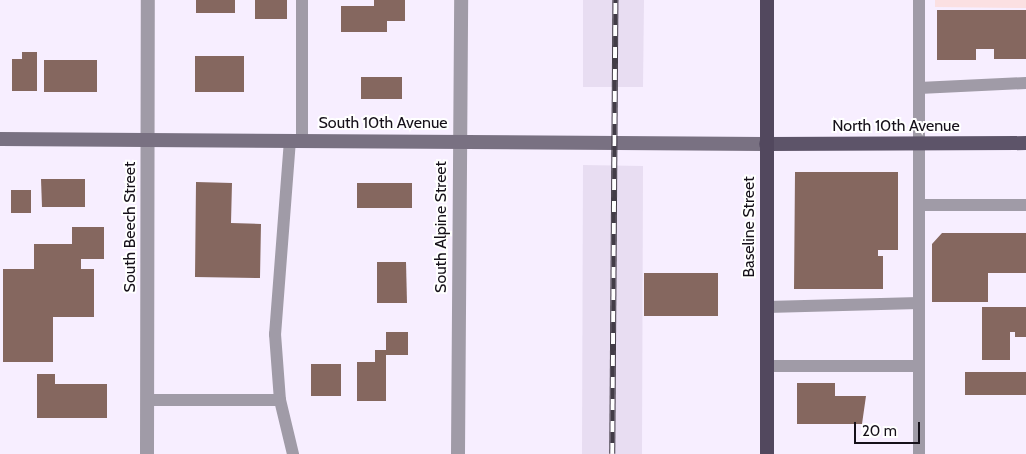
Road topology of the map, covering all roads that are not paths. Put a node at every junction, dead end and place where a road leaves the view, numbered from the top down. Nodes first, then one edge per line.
1 (148, 0) edge
2 (302, 0) edge
3 (461, 0) edge
4 (767, 0) edge
5 (919, 0) edge
6 (1026, 83) edge
7 (919, 88) junction
8 (0, 139) edge
9 (148, 140) junction
10 (296, 140) junction
11 (459, 140) junction
12 (919, 143) junction
13 (1026, 143) edge
14 (766, 144) junction
15 (919, 205) junction
16 (1026, 205) edge
17 (919, 303) junction
18 (767, 307) junction
19 (767, 366) junction
20 (919, 366) junction
21 (148, 400) junction
22 (280, 400) junction
23 (147, 454) edge
24 (293, 454) edge
25 (458, 454) edge
26 (767, 454) edge
27 (919, 454) edge

1 - 9 street, South Beech Street
2 - 10 lane
3 - 11 street, South Alpine Street
4 - 14 highway, Baseline Street
5 - 7 lane
6 - 7 lane
7 - 12 lane
8 - 9 main road, South 10th Avenue
9 - 10 main road, South 10th Avenue
9 - 21 street, South Beech Street
10 - 11 main road, South 10th Avenue
10 - 22 lane
11 - 14 main road, South 10th Avenue
11 - 25 street, South Alpine Street
12 - 13 main road, North 10th Avenue
12 - 14 main road, North 10th Avenue
12 - 15 lane
14 - 18 highway, Baseline Street
15 - 16 lane
15 - 17 lane
17 - 18 lane
17 - 20 lane
18 - 19 highway, Baseline Street
19 - 20 lane
19 - 26 highway, Baseline Street
20 - 27 lane
21 - 22 lane
21 - 23 street, South Beech Street
22 - 24 lane

